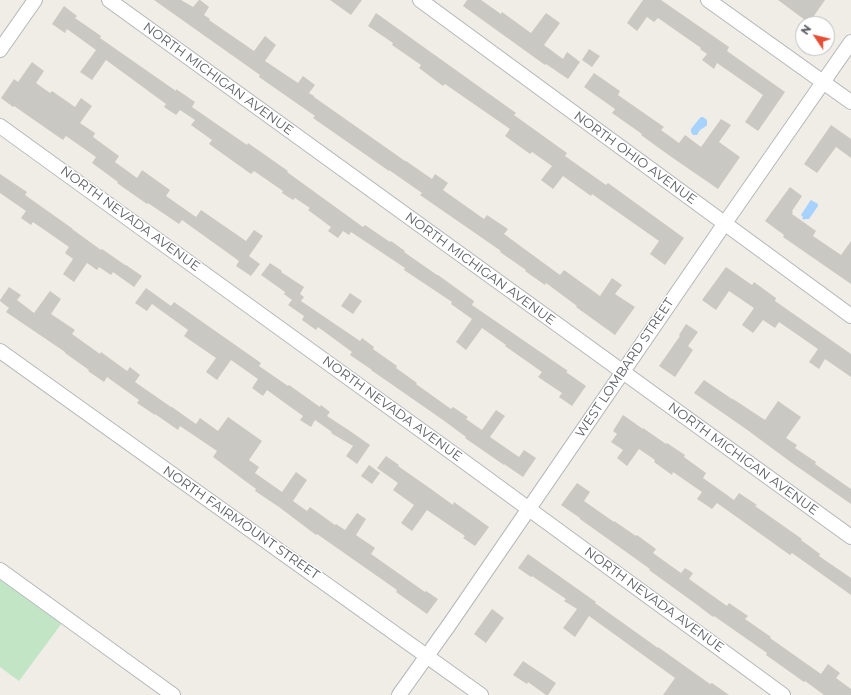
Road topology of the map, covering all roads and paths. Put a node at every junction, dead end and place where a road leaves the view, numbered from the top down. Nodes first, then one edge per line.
1 (35, 0) edge
2 (109, 0) edge
3 (420, 0) edge
4 (708, 0) edge
5 (851, 42) edge
6 (2, 44) edge
7 (823, 82) junction
8 (851, 102) edge
9 (0, 126) edge
10 (725, 223) junction
11 (851, 316) edge
12 (0, 351) edge
13 (623, 372) junction
14 (529, 509) junction
15 (851, 538) edge
16 (0, 570) edge
17 (427, 656) junction
18 (173, 695) edge
19 (399, 695) edge
20 (481, 695) edge
21 (783, 695) edge

1 - 6 street
2 - 13 street, NORTH MICHIGAN AVENUE
3 - 10 street, NORTH OHIO AVENUE
4 - 7 street
5 - 7 street, WEST LOMBARD STREET
7 - 8 street
7 - 10 street, WEST LOMBARD STREET
9 - 14 street, NORTH NEVADA AVENUE
10 - 11 street, NORTH OHIO AVENUE
10 - 13 street, WEST LOMBARD STREET
12 - 17 street, NORTH FAIRMOUNT STREET
13 - 14 street, WEST LOMBARD STREET
13 - 15 street, NORTH MICHIGAN AVENUE
14 - 17 street, WEST LOMBARD STREET
14 - 21 street, NORTH NEVADA AVENUE
16 - 18 street
17 - 19 street, WEST LOMBARD STREET
17 - 20 street, NORTH FAIRMOUNT STREET

